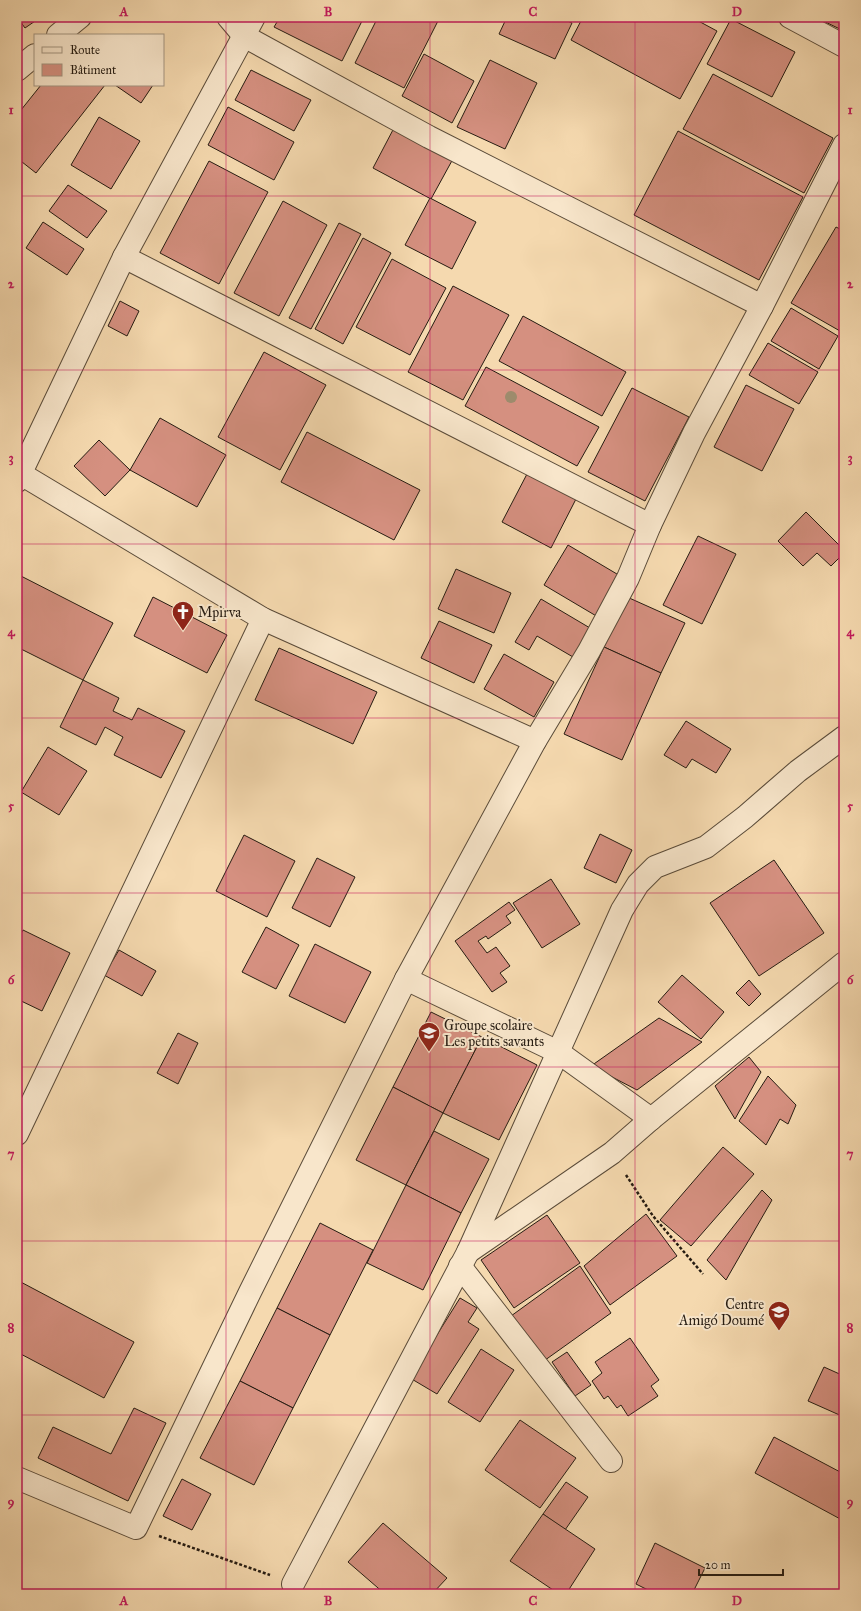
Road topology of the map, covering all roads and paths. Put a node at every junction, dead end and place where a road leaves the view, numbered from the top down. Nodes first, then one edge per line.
1 (80, 17) edge
2 (228, 17) edge
3 (254, 17) edge
4 (790, 17) edge
5 (59, 34) edge
6 (244, 36) junction
7 (844, 46) edge
8 (34, 56) edge
9 (17, 70) edge
10 (844, 145) edge
11 (124, 257) junction
12 (762, 306) junction
13 (19, 478) edge
14 (650, 525) junction
15 (263, 619) junction
16 (844, 737) edge
17 (535, 741) junction
18 (844, 962) edge
19 (406, 979) junction
20 (558, 1052) junction
21 (651, 1119) junction
22 (17, 1134) edge
23 (612, 1153) junction
24 (464, 1259) junction
25 (703, 1274) dead end
26 (610, 1461) dead end
27 (17, 1478) edge
28 (136, 1528) junction
29 (293, 1584) joint

1 - 5 street
2 - 6 street
3 - 6 street
4 - 7 street
6 - 11 street
6 - 12 street
8 - 9 street
10 - 12 street
11 - 13 street
11 - 14 street
12 - 14 street
13 - 15 street
14 - 17 street
15 - 17 street
15 - 22 street
16 - 20 street
17 - 19 street
18 - 21 street
19 - 20 street
19 - 28 street
20 - 21 street
20 - 24 street
21 - 23 street
23 - 24 street
23 - 25 path
24 - 26 street
24 - 29 street
27 - 28 street
28 - 29 path

